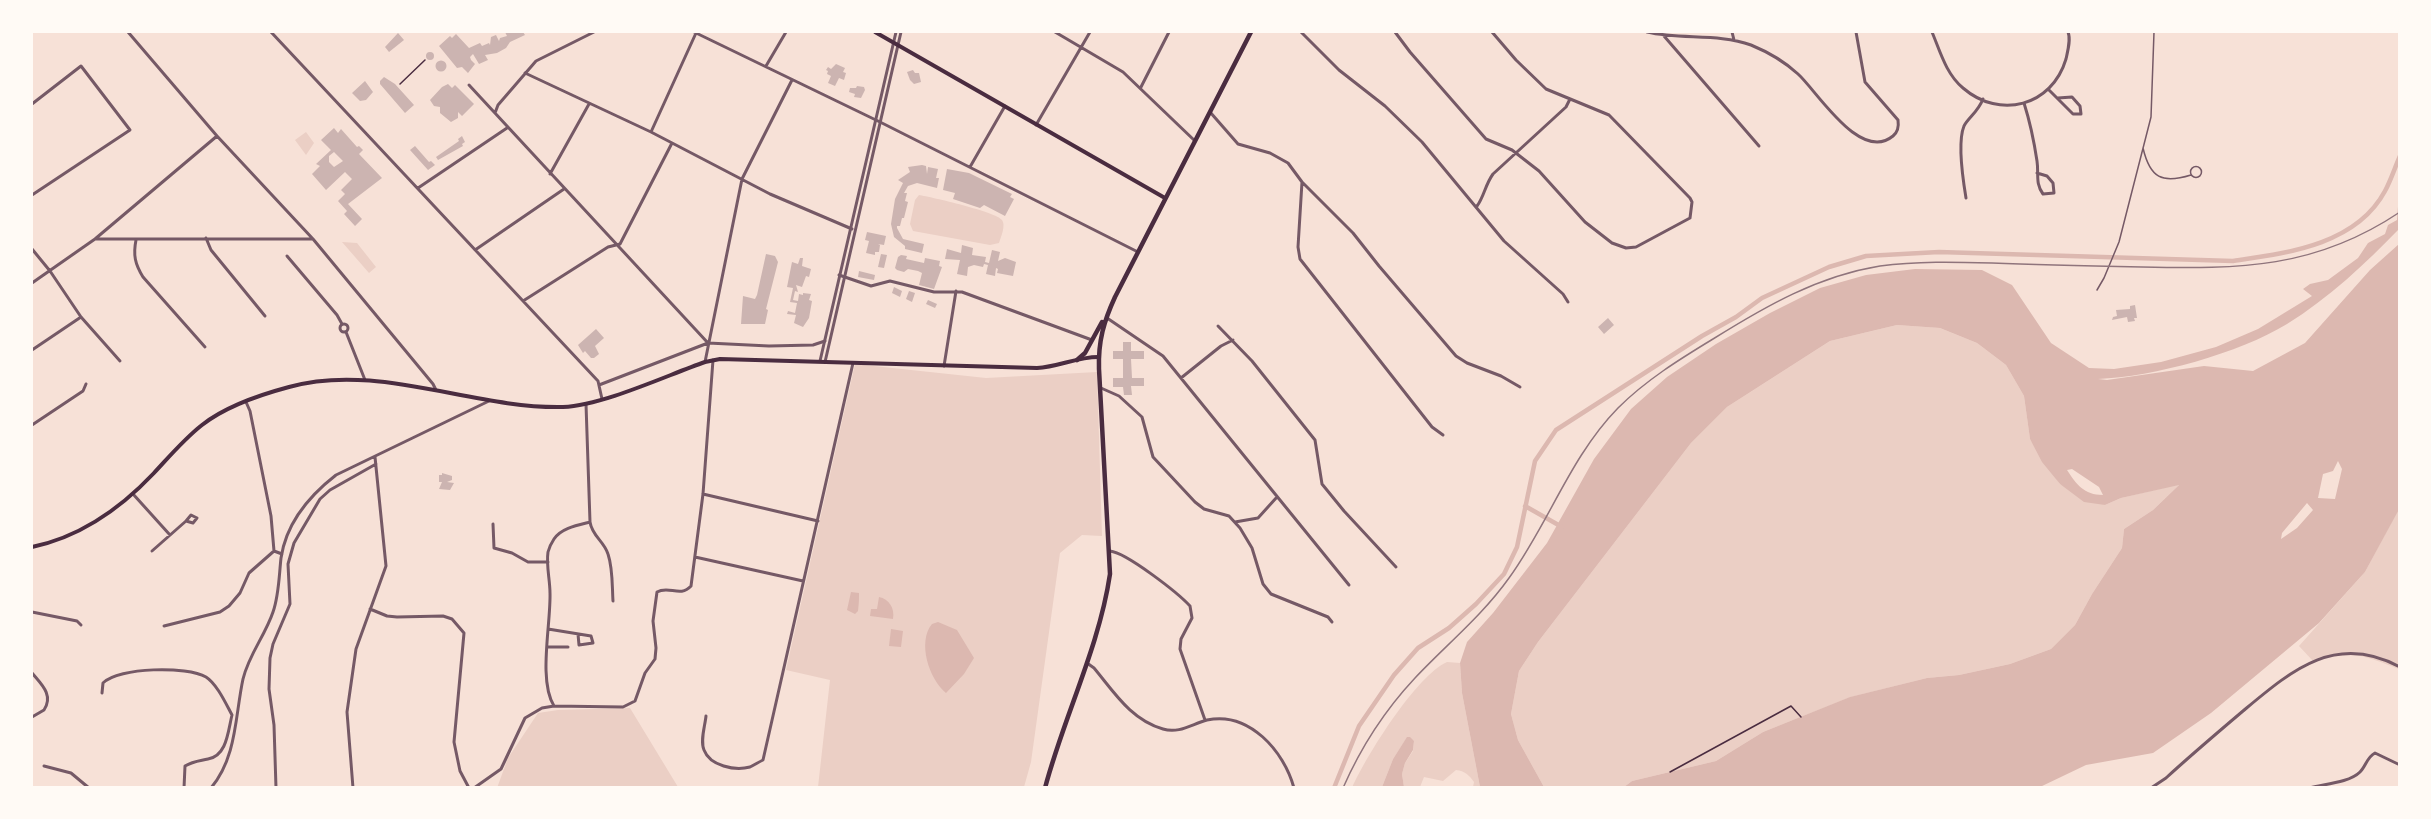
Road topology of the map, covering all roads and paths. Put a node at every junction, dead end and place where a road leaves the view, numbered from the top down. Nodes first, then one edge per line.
1 (128, 32) edge
2 (271, 32) edge
3 (594, 32) edge
4 (695, 32) edge
5 (786, 32) edge
6 (874, 32) edge
7 (896, 32) edge
8 (901, 32) edge
9 (1055, 32) edge
10 (1090, 32) edge
11 (1169, 32) edge
12 (1251, 32) edge
13 (1301, 32) edge
14 (1395, 32) edge
15 (1492, 32) edge
16 (1647, 32) edge
17 (1732, 32) edge
18 (1856, 32) edge
19 (1932, 32) edge
20 (2068, 32) edge
21 (2154, 32) edge
22 (1664, 34) edge
23 (1734, 40) junction
24 (896, 43) junction
25 (1081, 46) junction
26 (425, 60) dead end
27 (766, 67) junction
28 (525, 73) junction
29 (792, 80) junction
30 (400, 84) dead end
31 (469, 84) dead end
32 (1141, 87) junction
33 (2048, 89) junction
34 (2058, 98) junction
35 (1570, 99) junction
36 (1983, 99) junction
37 (2024, 103) junction
38 (32, 104) edge
39 (589, 104) junction
40 (1005, 106) junction
41 (1210, 112) junction
42 (495, 114) junction
43 (878, 121) junction
44 (1036, 125) junction
45 (507, 128) junction
46 (651, 132) junction
47 (217, 136) junction
48 (1195, 141) junction
49 (672, 143) junction
50 (1759, 146) dead end
51 (2143, 147) junction
52 (1516, 153) junction
53 (970, 167) junction
54 (2037, 173) junction
55 (550, 174) junction
56 (2191, 175) dead end
57 (742, 179) junction
58 (1302, 182) junction
59 (418, 188) junction
60 (564, 189) junction
61 (32, 195) edge
62 (1165, 198) junction
63 (1966, 198) dead end
64 (1477, 206) junction
65 (852, 229) junction
66 (206, 238) junction
67 (95, 239) junction
68 (313, 239) junction
69 (135, 240) junction
70 (616, 246) junction
71 (32, 249) edge
72 (475, 250) junction
73 (1138, 252) junction
74 (287, 256) dead end
75 (50, 271) junction
76 (842, 276) junction
77 (32, 283) edge
78 (2097, 290) dead end
79 (956, 291) junction
80 (523, 302) junction
81 (1568, 302) dead end
82 (264, 316) dead end
83 (81, 317) junction
84 (1106, 317) junction
85 (1218, 326) dead end
86 (1092, 340) junction
87 (1233, 340) junction
88 (825, 341) junction
89 (708, 343) junction
90 (205, 347) dead end
91 (32, 350) edge
92 (1098, 357) junction
93 (713, 360) junction
94 (1077, 360) junction
95 (120, 361) dead end
96 (705, 362) junction
97 (823, 362) junction
98 (853, 363) junction
99 (944, 366) junction
100 (1181, 378) junction
101 (365, 380) junction
102 (86, 384) dead end
103 (599, 385) junction
104 (1100, 387) junction
105 (1520, 387) dead end
106 (436, 392) junction
107 (602, 399) junction
108 (490, 400) junction
109 (246, 402) junction
110 (586, 404) junction
111 (32, 425) edge
112 (1443, 435) dead end
113 (375, 457) junction
114 (376, 464) junction
115 (133, 494) junction
116 (703, 494) junction
117 (1277, 497) junction
118 (186, 520) dead end
119 (818, 521) junction
120 (591, 522) junction
121 (1235, 522) junction
122 (493, 524) dead end
123 (170, 535) junction
124 (32, 547) edge
125 (152, 551) dead end
126 (274, 551) junction
127 (1110, 551) junction
128 (282, 554) junction
129 (695, 557) junction
130 (548, 562) junction
131 (281, 563) junction
132 (288, 564) junction
133 (1396, 567) dead end
134 (803, 581) junction
135 (1348, 585) dead end
136 (613, 601) dead end
137 (370, 609) junction
138 (32, 612) edge
139 (1332, 622) dead end
140 (81, 625) dead end
141 (164, 626) dead end
142 (548, 629) junction
143 (578, 634) junction
144 (547, 647) junction
145 (568, 647) dead end
146 (1087, 663) junction
147 (2400, 667) edge
148 (32, 673) edge
149 (102, 693) dead end
150 (554, 706) junction
151 (232, 715) junction
152 (706, 716) dead end
153 (32, 717) edge
154 (1801, 717) dead end
155 (236, 721) junction
156 (1205, 721) junction
157 (2400, 765) edge
158 (45, 766) dead end
159 (1670, 772) dead end
160 (89, 788) edge
161 (184, 788) edge
162 (211, 788) edge
163 (276, 788) edge
164 (353, 788) edge
165 (469, 788) edge
166 (474, 788) edge
167 (1045, 788) edge
168 (1294, 788) edge
169 (2151, 788) edge
170 (2309, 788) edge

1 - 47 street
2 - 59 street
3 - 28 street
4 - 27 street
4 - 46 street
5 - 27 street
6 - 24 main road
7 - 24 street
8 - 24 street
9 - 25 street
10 - 25 street
11 - 32 street
12 - 41 main road
13 - 64 street
14 - 52 street
15 - 35 street
16 - 22 street
17 - 23 street
18 - 23 street
19 - 36 street
20 - 33 street
21 - 51 lane
22 - 23 street
22 - 50 street
24 - 40 main road
24 - 43 street
25 - 32 street
25 - 44 street
26 - 30 path
27 - 29 street
28 - 39 street
28 - 42 street
29 - 43 street
29 - 57 street
31 - 42 street
32 - 48 street
33 - 34 street
33 - 37 street
34 - 34 street
35 - 52 street
35 - 52 street
36 - 37 street
36 - 63 street
37 - 54 street
38 - 61 street
39 - 46 street
39 - 55 street
40 - 44 main road
40 - 53 street
41 - 48 main road
41 - 58 street
42 - 45 street
43 - 53 street
43 - 65 street
44 - 62 main road
45 - 55 street
45 - 59 street
46 - 49 street
47 - 67 street
47 - 68 street
48 - 62 main road
49 - 57 street
49 - 70 street
51 - 56 lane
51 - 78 lane
52 - 64 street
53 - 73 street
54 - 54 street
55 - 60 street
57 - 65 street
57 - 89 street
58 - 105 street
58 - 112 street
59 - 72 street
60 - 70 street
60 - 72 street
62 - 73 main road
64 - 81 street
65 - 76 street
66 - 68 street
66 - 69 street
66 - 82 street
67 - 69 street
67 - 75 street
68 - 106 street
69 - 90 street
70 - 80 street
70 - 89 street
71 - 75 street
72 - 80 street
73 - 84 main road
74 - 101 street
75 - 77 street
75 - 83 street
76 - 79 street
76 - 88 street
76 - 97 street
79 - 86 street
79 - 99 street
80 - 103 street
83 - 91 street
83 - 95 street
84 - 86 main road
84 - 92 main road
84 - 100 street
85 - 87 street
86 - 94 main road
87 - 100 street
87 - 133 street
88 - 89 street
88 - 97 street
89 - 96 street
89 - 103 street
92 - 94 main road
92 - 104 main road
93 - 96 main road
93 - 97 main road
93 - 116 street
94 - 99 main road
96 - 107 main road
97 - 98 main road
98 - 99 main road
98 - 119 street
100 - 117 street
101 - 106 main road
101 - 109 main road
102 - 111 street
103 - 107 street
104 - 121 street
104 - 127 main road
106 - 108 main road
107 - 110 main road
108 - 110 main road
108 - 113 street
109 - 115 main road
109 - 126 street
110 - 120 street
113 - 114 street
113 - 128 street
114 - 132 street
114 - 137 street
115 - 123 street
115 - 124 main road
116 - 119 street
116 - 129 street
117 - 121 street
117 - 135 street
118 - 123 street
119 - 134 street
120 - 130 street
120 - 136 street
121 - 139 street
122 - 130 street
123 - 125 street
126 - 128 street
126 - 141 street
127 - 146 main road
127 - 156 street
128 - 131 street
129 - 134 street
129 - 150 street
130 - 142 street
131 - 132 street
131 - 155 street
132 - 163 street
134 - 152 street
137 - 164 street
137 - 165 street
138 - 140 street
142 - 143 street
142 - 144 street
143 - 143 street
144 - 145 street
144 - 150 street
146 - 156 street
146 - 167 main road
147 - 169 street
148 - 153 street
149 - 151 street
150 - 166 street
151 - 155 street
151 - 161 street
154 - 159 path
155 - 162 street
156 - 168 street
157 - 170 street
158 - 160 street

